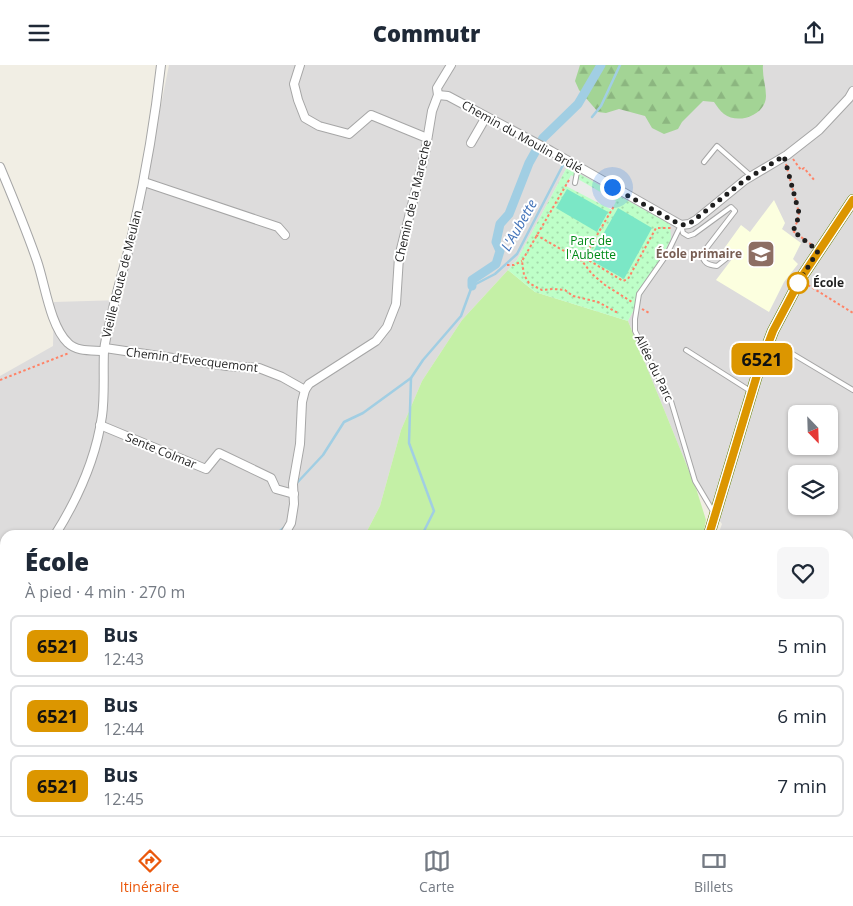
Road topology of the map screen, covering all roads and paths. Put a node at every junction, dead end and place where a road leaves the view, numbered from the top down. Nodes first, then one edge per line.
1 (162, 65) edge
2 (300, 65) edge
3 (451, 65) edge
4 (438, 95) junction
5 (852, 97) edge
6 (486, 117) junction
7 (427, 138) junction
8 (471, 143) dead end
9 (786, 155) junction
10 (704, 162) dead end
11 (0, 167) edge
12 (578, 167) junction
13 (751, 176) junction
14 (569, 180) dead end
15 (815, 181) dead end
16 (144, 182) junction
17 (574, 183) dead end
18 (853, 200) edge
19 (614, 206) dead end
20 (681, 225) junction
21 (664, 229) dead end
22 (285, 235) dead end
23 (536, 235) junction
24 (818, 251) junction
25 (585, 258) junction
26 (727, 258) dead end
27 (522, 261) junction
28 (582, 261) junction
29 (507, 265) dead end
30 (800, 280) junction
31 (637, 306) junction
32 (618, 313) dead end
33 (649, 313) dead end
34 (853, 313) edge
35 (769, 340) junction
36 (78, 349) junction
37 (104, 349) junction
38 (686, 350) dead end
39 (0, 380) edge
40 (305, 390) junction
41 (853, 390) edge
42 (752, 392) junction
43 (100, 425) junction
44 (294, 494) junction
45 (715, 515) junction
46 (58, 530) edge
47 (286, 530) edge
48 (710, 530) edge

1 - 16 street, Vieille Route de Meulan
2 - 7 street
3 - 4 street, Chemin de la Mareche
4 - 6 street, Chemin du Moulin Brûlé
4 - 7 street, Chemin de la Mareche
5 - 9 street
6 - 8 street
6 - 12 street, Chemin du Moulin Brûlé
7 - 40 street, Chemin de la Mareche
9 - 13 street
9 - 15 path
9 - 24 path
10 - 13 lane
11 - 36 street
12 - 17 lane
12 - 20 street, Chemin du Moulin Brûlé
13 - 20 street
14 - 23 path
16 - 22 street
16 - 37 street, Vieille Route de Meulan
18 - 24 street
19 - 25 path
20 - 26 lane
20 - 31 lane, Allée du Parc
21 - 25 path
23 - 27 path
23 - 28 path
24 - 30 street
25 - 28 path
27 - 29 path
27 - 32 path
28 - 31 path
30 - 34 path
30 - 35 street
31 - 33 path
31 - 45 lane, Allée du Parc
35 - 41 lane
35 - 42 street
36 - 37 street, Chemin d'Evecquemont
36 - 39 path
37 - 40 street, Chemin d'Evecquemont
37 - 43 street, Vieille Route de Meulan
38 - 42 lane
40 - 44 street
42 - 45 street
43 - 44 street, Sente Colmar
43 - 46 street, Vieille Route de Meulan
44 - 47 street
45 - 48 street

